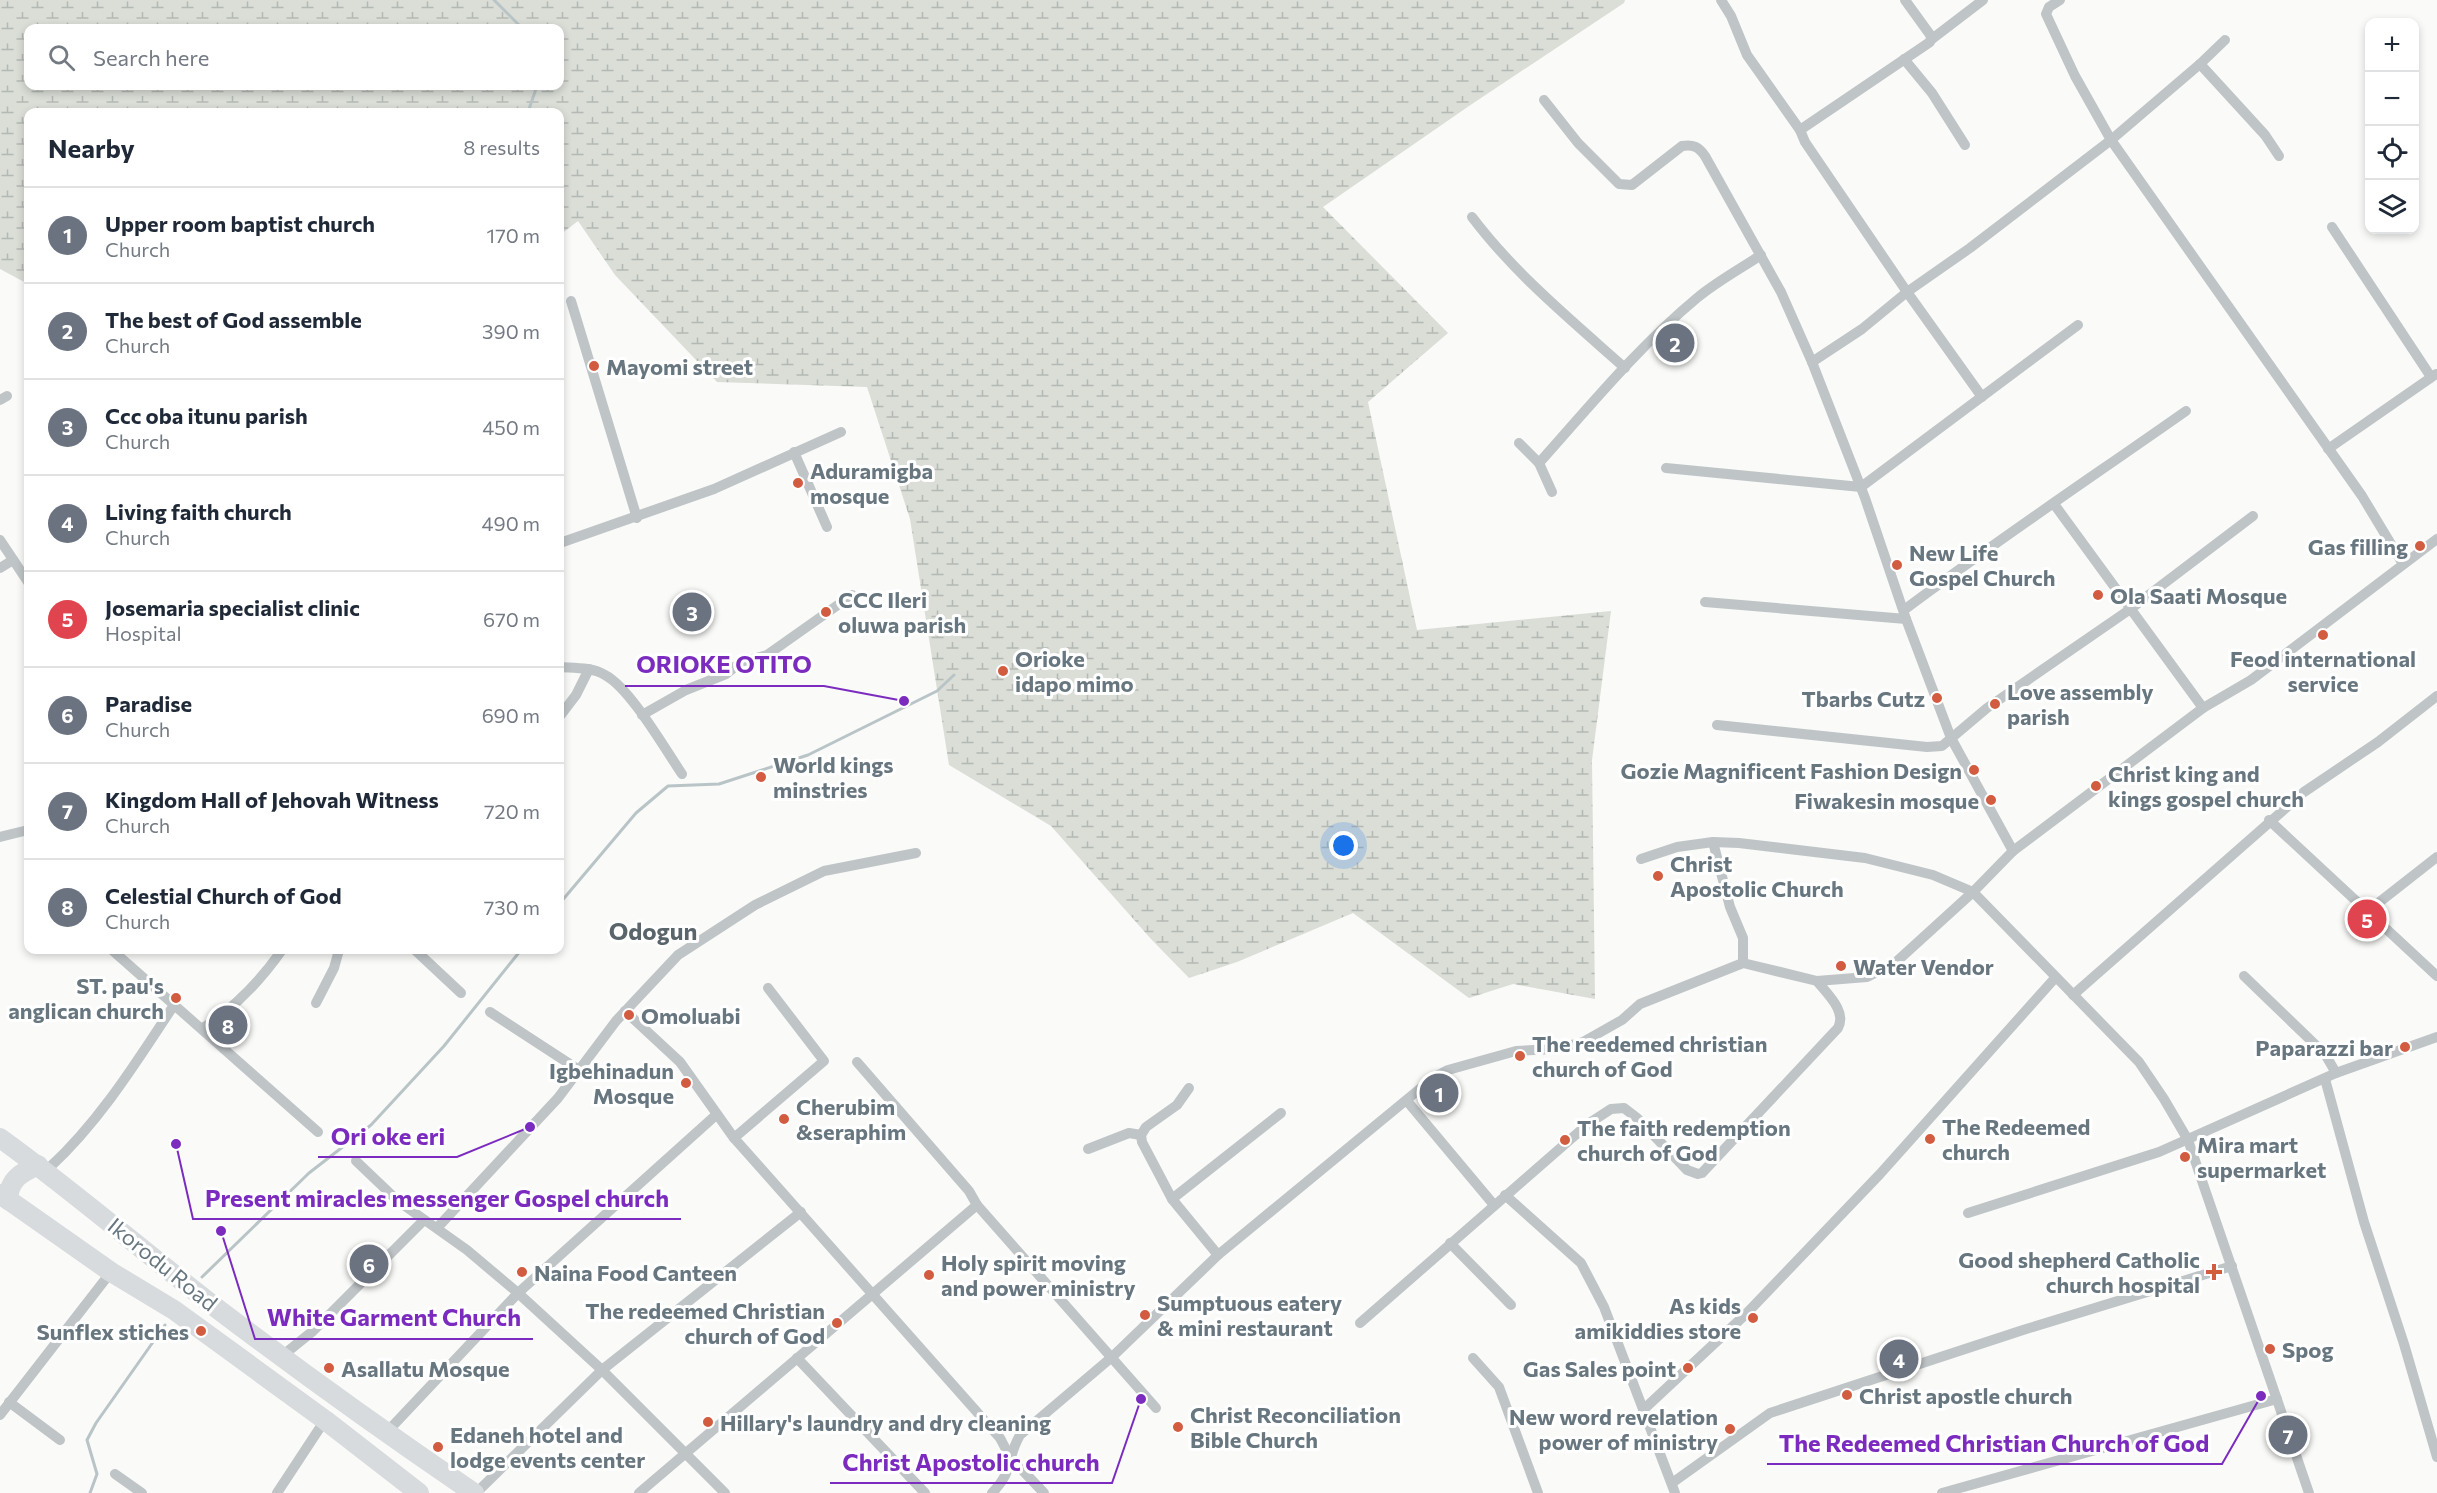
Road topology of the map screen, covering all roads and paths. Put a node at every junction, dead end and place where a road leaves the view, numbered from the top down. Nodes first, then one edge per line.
1 (1721, 0) edge
2 (1905, 0) edge
3 (1983, 0) edge
4 (2055, 1) edge
5 (1932, 39) junction
6 (2225, 39) dead end
7 (1904, 59) junction
8 (2200, 64) junction
9 (1544, 100) dead end
10 (1800, 130) junction
11 (2110, 140) junction
12 (1965, 145) dead end
13 (2280, 156) dead end
14 (1472, 216) dead end
15 (2332, 226) dead end
16 (1761, 255) junction
17 (1907, 292) junction
18 (571, 301) dead end
19 (2078, 326) dead end
20 (1812, 362) junction
21 (1625, 368) junction
22 (2434, 375) edge
23 (1982, 397) junction
24 (2186, 411) dead end
25 (841, 432) dead end
26 (1519, 443) dead end
27 (2328, 449) junction
28 (794, 452) junction
29 (1539, 463) junction
30 (1665, 468) dead end
31 (1861, 487) junction
32 (1552, 492) dead end
33 (2054, 504) junction
34 (2253, 516) dead end
35 (637, 518) junction
36 (827, 527) dead end
37 (2437, 539) edge
38 (0, 540) edge
39 (564, 542) edge
40 (20, 564) edge
41 (2403, 564) junction
42 (0, 568) edge
43 (852, 595) dead end
44 (1705, 602) dead end
45 (2129, 610) junction
46 (1905, 615) junction
47 (564, 667) edge
48 (589, 669) junction
49 (2437, 696) edge
50 (2203, 708) junction
51 (564, 711) edge
52 (642, 715) junction
53 (1717, 725) dead end
54 (1951, 738) junction
55 (682, 774) dead end
56 (2269, 820) junction
57 (24, 831) edge
58 (0, 837) edge
59 (1713, 842) junction
60 (2013, 851) junction
61 (916, 854) dead end
62 (2437, 858) edge
63 (1641, 859) dead end
64 (1973, 892) junction
65 (2368, 911) junction
66 (117, 954) edge
67 (279, 954) edge
68 (338, 954) edge
69 (419, 954) edge
70 (1743, 963) junction
71 (2244, 976) dead end
72 (2437, 976) edge
73 (2055, 978) junction
74 (1817, 981) junction
75 (768, 988) dead end
76 (460, 993) dead end
77 (2073, 995) junction
78 (315, 1003) dead end
79 (174, 1005) junction
80 (625, 1011) junction
81 (490, 1012) dead end
82 (203, 1028) junction
83 (2437, 1037) edge
84 (857, 1062) dead end
85 (579, 1070) junction
86 (2336, 1073) junction
87 (2325, 1079) junction
88 (1190, 1088) dead end
89 (1407, 1101) junction
90 (1281, 1113) dead end
91 (716, 1115) junction
92 (318, 1132) dead end
93 (1141, 1135) junction
94 (0, 1138) edge
95 (734, 1138) junction
96 (2188, 1140) junction
97 (1088, 1149) dead end
98 (356, 1161) dead end
99 (44, 1166) junction
100 (1505, 1195) junction
101 (4, 1197) edge
102 (1172, 1198) junction
103 (1494, 1204) junction
104 (976, 1205) junction
105 (801, 1212) junction
106 (1968, 1214) dead end
107 (424, 1220) junction
108 (436, 1228) junction
109 (1450, 1243) junction
110 (1218, 1255) junction
111 (2232, 1266) junction
112 (111, 1272) junction
113 (518, 1293) junction
114 (872, 1296) junction
115 (1511, 1305) dead end
116 (1360, 1323) dead end
117 (282, 1356) junction
118 (1112, 1357) junction
119 (797, 1358) junction
120 (1473, 1358) dead end
121 (602, 1370) junction
122 (2277, 1399) junction
123 (1156, 1408) dead end
124 (3, 1409) edge
125 (1643, 1410) junction
126 (325, 1420) junction
127 (386, 1433) junction
128 (60, 1440) dead end
129 (684, 1452) junction
130 (1010, 1457) junction
131 (2437, 1457) edge
132 (115, 1474) dead end
133 (1673, 1488) edge
134 (142, 1493) edge
135 (277, 1493) edge
136 (419, 1493) edge
137 (475, 1493) edge
138 (639, 1493) edge
139 (726, 1493) edge
140 (925, 1493) edge
141 (992, 1493) edge
142 (1044, 1493) edge
143 (1538, 1493) edge
144 (1942, 1493) edge
145 (2308, 1493) edge

1 - 10 street
2 - 5 street
3 - 5 street
4 - 11 street
5 - 7 street
6 - 8 street
7 - 10 street
7 - 12 street
8 - 11 street
8 - 13 street
9 - 16 street
10 - 17 street
11 - 17 street
11 - 27 street
14 - 21 street
15 - 22 street
16 - 20 street
16 - 21 street
17 - 20 street
17 - 23 street
18 - 35 street
19 - 23 street
20 - 31 street
21 - 29 street
22 - 27 street
23 - 31 street
24 - 33 street
25 - 28 street
26 - 29 street
27 - 41 street
28 - 35 street
28 - 36 street
29 - 32 street
30 - 31 street
31 - 46 street
33 - 45 street
33 - 46 street
34 - 45 street
35 - 39 street
37 - 41 street
38 - 40 street
40 - 42 street
41 - 50 street
43 - 52 street
44 - 46 street
45 - 50 street
45 - 54 street
46 - 54 street
47 - 48 street
48 - 51 street
48 - 52 street
49 - 56 street
50 - 60 street
52 - 55 street
53 - 54 street
54 - 60 street
56 - 65 street
56 - 77 street
57 - 58 street
59 - 63 street
59 - 64 street
59 - 70 street
60 - 64 street
61 - 80 street
62 - 65 street
64 - 73 street
64 - 74 street
65 - 72 street
66 - 79 street
67 - 82 street
68 - 78 street
69 - 76 street
70 - 74 street
70 - 89 street
71 - 86 street
73 - 77 street
73 - 125 street
74 - 100 street
75 - 95 street
77 - 96 street
79 - 82 street
79 - 99 street
80 - 85 street
80 - 91 street
81 - 85 street
82 - 92 street
83 - 86 street
84 - 104 street
85 - 108 street
86 - 87 street
87 - 96 street
87 - 131 street
88 - 93 street
89 - 103 street
89 - 110 street
90 - 102 street
91 - 95 street
91 - 113 street
93 - 97 street
93 - 102 street
94 - 99 highway, Ikorodu Road
95 - 105 street
96 - 106 street
96 - 111 street
98 - 107 street
99 - 101 highway
99 - 117 highway, Ikorodu Road
100 - 103 street
100 - 125 street
101 - 112 highway, Ikorodu Road
102 - 110 street
103 - 109 street
104 - 114 street
104 - 118 street
105 - 114 street
105 - 121 street
107 - 108 street
107 - 117 street
108 - 113 street
109 - 115 street
109 - 116 street
110 - 118 street
111 - 122 street
111 - 133 street
112 - 124 street
112 - 126 highway, Ikorodu Road
113 - 121 street
113 - 127 street
114 - 119 street
114 - 130 street
117 - 127 highway, Ikorodu Road
118 - 123 street
118 - 130 street
119 - 129 street
119 - 140 street
120 - 143 street
121 - 129 street
121 - 137 street
122 - 144 street
122 - 145 street
124 - 128 street
125 - 133 street
126 - 135 street
126 - 136 highway, Ikorodu Road
127 - 137 highway, Ikorodu Road
129 - 138 street
129 - 139 street
130 - 141 street
130 - 142 street
132 - 134 street

